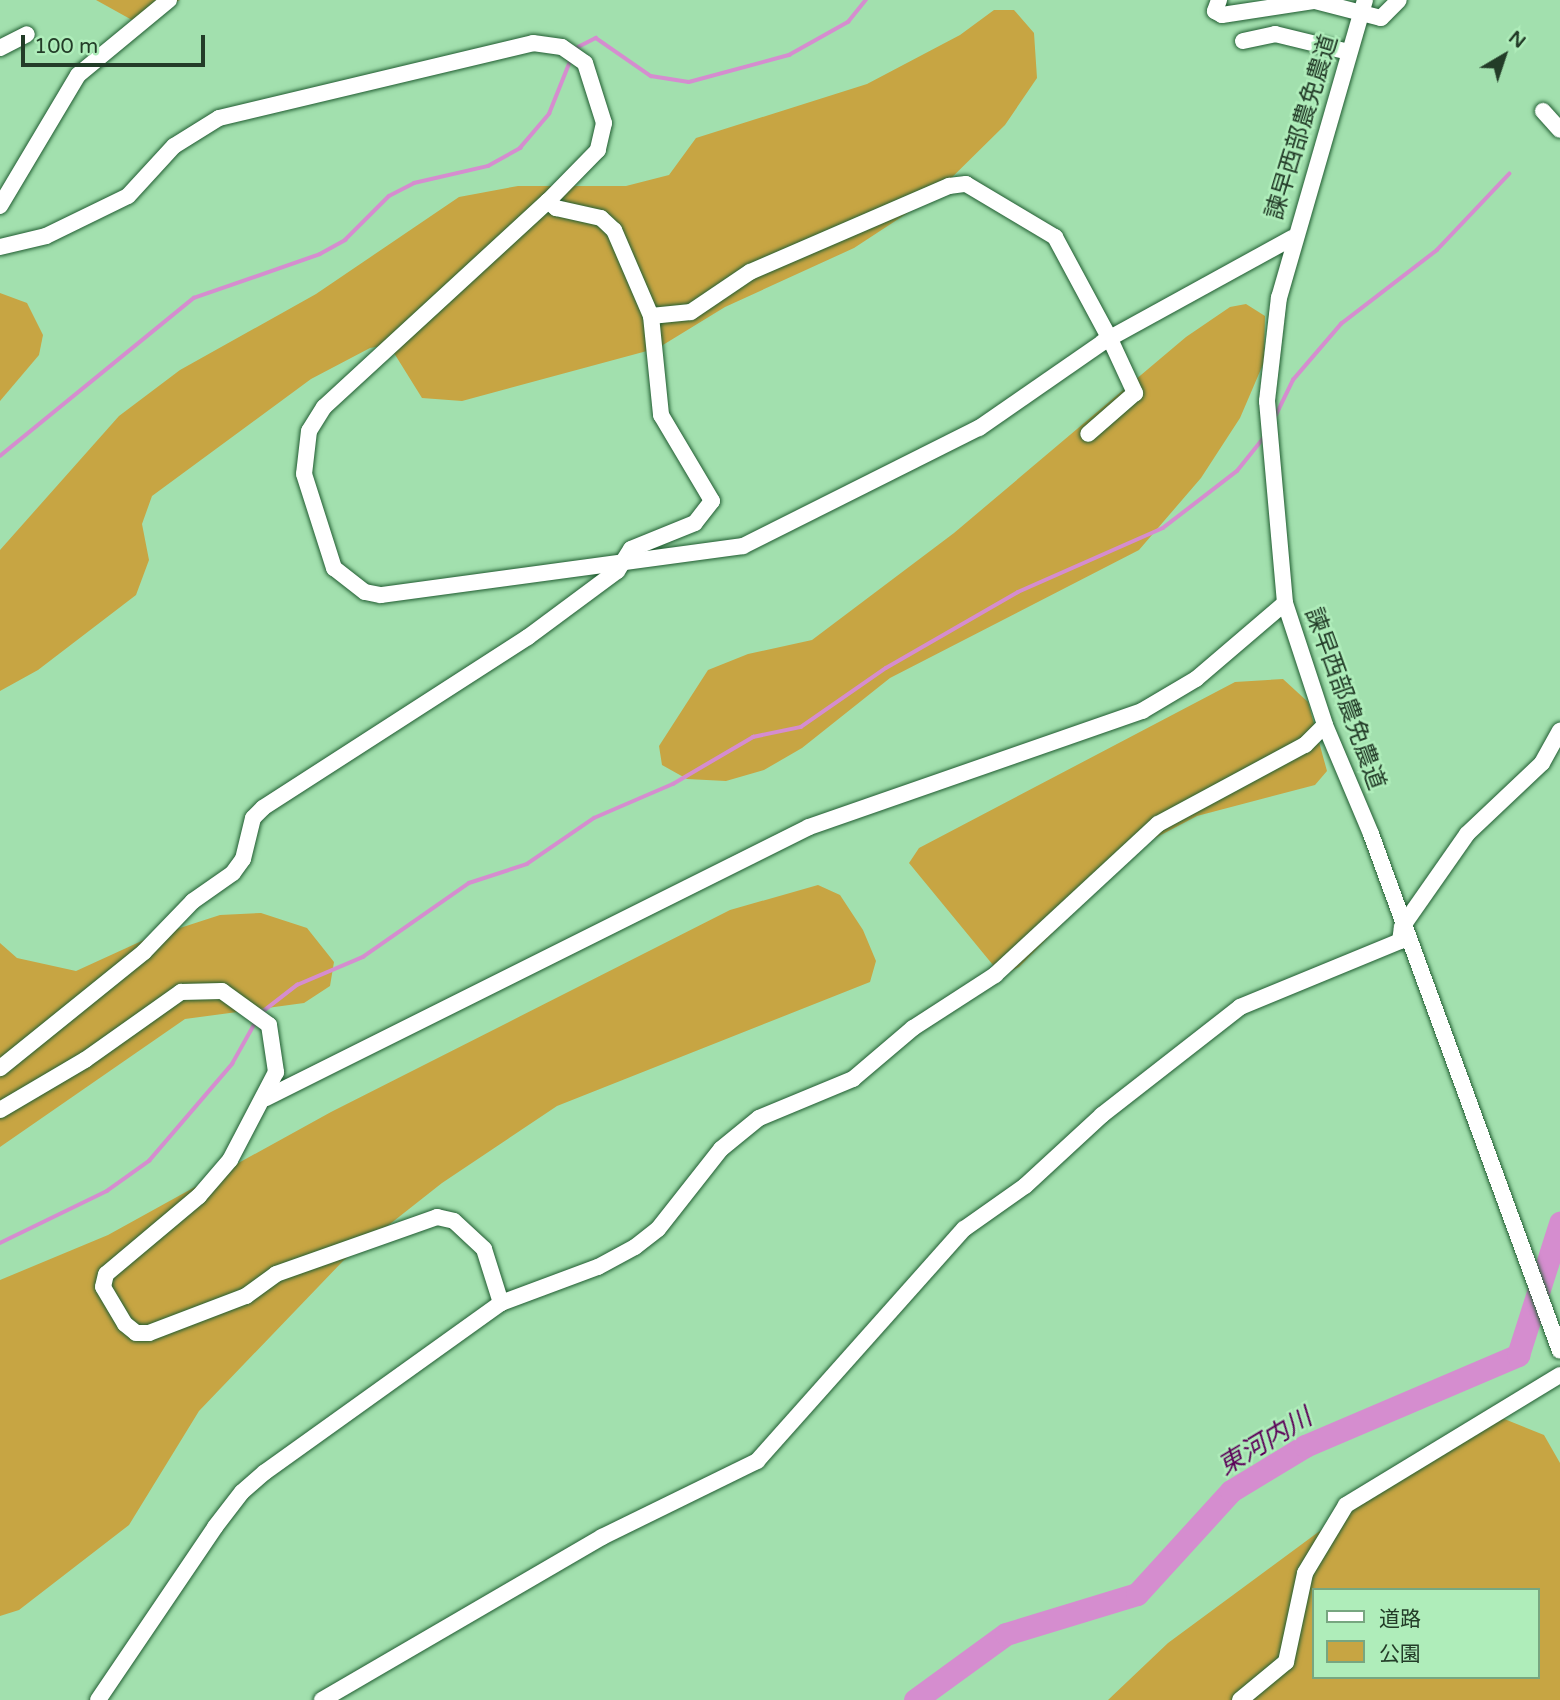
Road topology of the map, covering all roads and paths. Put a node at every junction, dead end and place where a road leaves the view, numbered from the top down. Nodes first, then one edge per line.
1 (169, 0) edge
2 (1219, 0) edge
3 (1399, 0) edge
4 (1363, 8) edge
5 (27, 34) dead end
6 (1244, 41) dead end
7 (0, 48) edge
8 (1349, 52) junction
9 (1543, 111) dead end
10 (1560, 130) edge
11 (548, 201) junction
12 (0, 206) edge
13 (1293, 238) junction
14 (0, 247) edge
15 (651, 316) junction
16 (1110, 339) junction
17 (1088, 434) dead end
18 (621, 562) junction
19 (1285, 603) junction
20 (1325, 725) junction
21 (1560, 731) edge
22 (1402, 927) junction
23 (0, 1069) edge
24 (266, 1098) junction
25 (0, 1110) edge
26 (501, 1303) junction
27 (1560, 1351) edge
28 (1560, 1375) edge
29 (98, 1700) edge
30 (322, 1700) edge
31 (1240, 1700) edge

1 - 12 street
2 - 4 street
3 - 4 street
4 - 8 street, 諫早西部農免農道
5 - 7 street
6 - 8 street
8 - 13 street, 諫早西部農免農道
9 - 10 street
11 - 14 street
11 - 15 street
11 - 18 street
13 - 16 street
13 - 19 street, 諫早西部農免農道
15 - 16 street
15 - 18 street
16 - 17 street
16 - 18 street
18 - 23 street
19 - 20 street, 諫早西部農免農道
19 - 24 street
20 - 22 street, 諫早西部農免農道
20 - 26 street
21 - 22 street
22 - 27 street, 諫早西部農免農道
22 - 30 street
24 - 25 street
24 - 26 street
26 - 29 street
28 - 31 street

